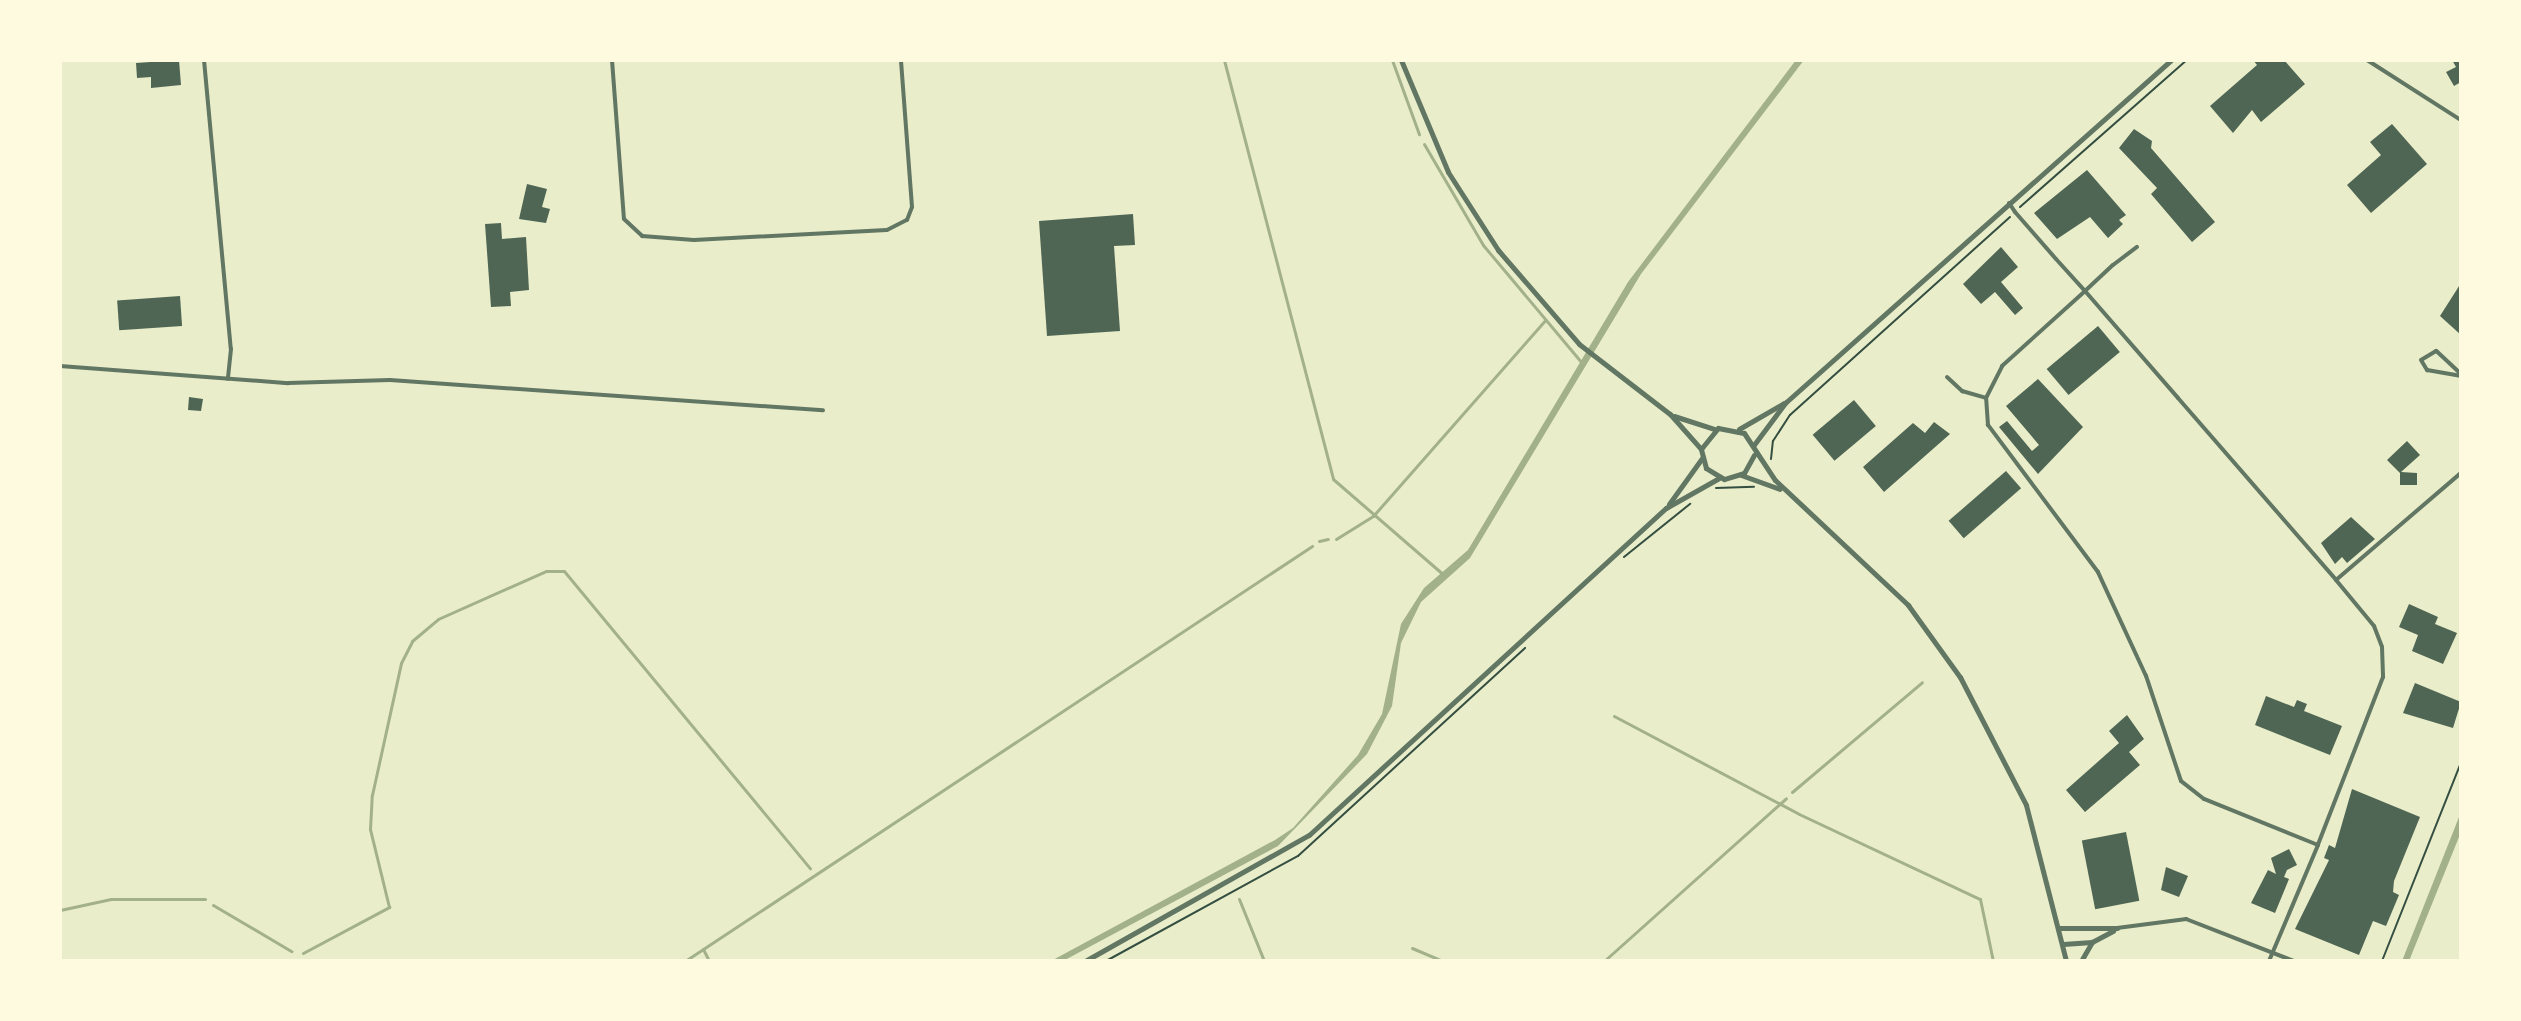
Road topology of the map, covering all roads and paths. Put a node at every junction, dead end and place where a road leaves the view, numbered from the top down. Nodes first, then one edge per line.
1 (204, 60) edge
2 (612, 60) edge
3 (901, 60) edge
4 (1401, 60) edge
5 (2171, 60) edge
6 (2187, 60) edge
7 (2367, 60) edge
8 (2461, 120) edge
9 (2009, 203) junction
10 (2023, 205) dead end
11 (2010, 217) dead end
12 (2137, 247) dead end
13 (2085, 291) junction
14 (60, 366) edge
15 (2461, 375) edge
16 (1947, 377) dead end
17 (228, 379) junction
18 (1986, 398) junction
19 (1785, 403) junction
20 (823, 410) dead end
21 (1670, 414) junction
22 (1739, 429) junction
23 (1715, 430) junction
24 (1753, 446) junction
25 (1701, 449) junction
26 (1754, 455) junction
27 (1702, 458) junction
28 (1770, 466) dead end
29 (2461, 473) edge
30 (1741, 475) junction
31 (1719, 478) junction
32 (1757, 484) dead end
33 (1785, 491) junction
34 (1705, 492) dead end
35 (1694, 501) dead end
36 (1666, 508) junction
37 (1616, 564) dead end
38 (2336, 580) junction
39 (2461, 762) edge
40 (2318, 845) junction
41 (2060, 928) junction
42 (2117, 928) junction
43 (2092, 942) junction
44 (2063, 944) junction
45 (2272, 953) junction
46 (1085, 961) edge
47 (2066, 961) edge
48 (2081, 961) edge
49 (2269, 961) edge
50 (2294, 961) edge
51 (2382, 961) edge

1 - 17 street
2 - 3 street
4 - 21 street
5 - 9 street
6 - 10 path
7 - 8 street
9 - 13 street
9 - 19 street
11 - 28 path
12 - 13 street
13 - 18 street
13 - 38 street
14 - 17 street
15 - 15 street
16 - 18 street
17 - 20 street
18 - 40 street
19 - 22 street
19 - 24 street
21 - 23 street
21 - 25 street
22 - 23 street
22 - 24 street
23 - 25 street
24 - 26 street
25 - 27 street
26 - 30 street
26 - 33 street
27 - 31 street
27 - 36 street
29 - 38 street
30 - 31 street
30 - 33 street
31 - 36 street
32 - 34 path
33 - 41 street
35 - 37 path
36 - 46 street
38 - 40 street
39 - 51 path
40 - 45 street
41 - 42 street
41 - 44 street
42 - 43 street
42 - 45 street
43 - 44 street
43 - 48 street
44 - 47 street
45 - 49 street
45 - 50 street

